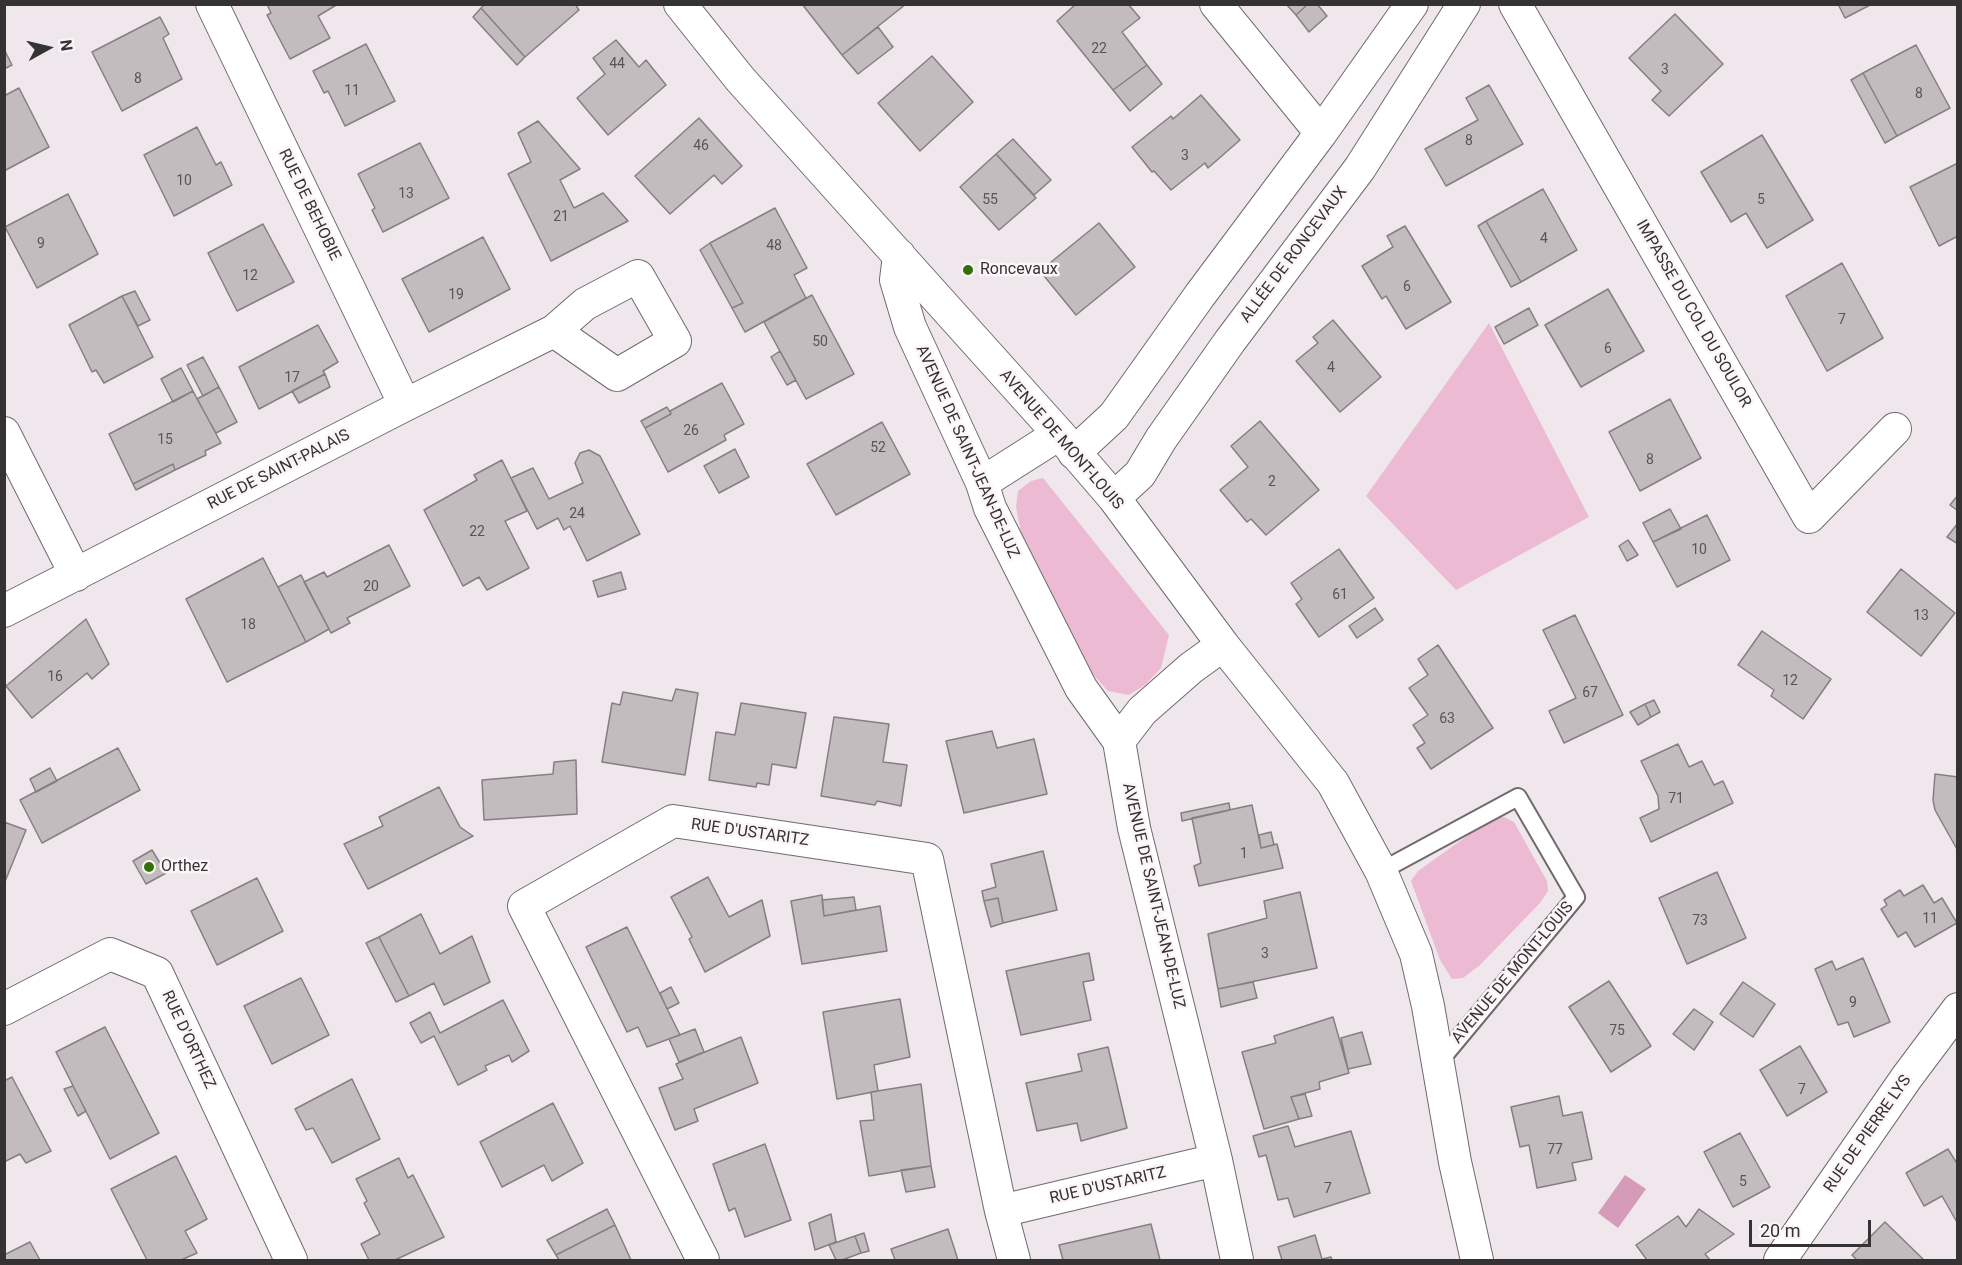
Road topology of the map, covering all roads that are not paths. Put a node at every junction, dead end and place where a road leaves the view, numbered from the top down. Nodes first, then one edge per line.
1 (212, 4) edge
2 (680, 4) edge
3 (697, 4) edge
4 (1216, 4) edge
5 (1412, 4) edge
6 (1464, 4) edge
7 (1515, 4) edge
8 (704, 36) junction
9 (1321, 133) junction
10 (899, 255) junction
11 (554, 331) dead end
12 (405, 405) junction
13 (1895, 429) dead end
14 (4, 433) edge
15 (1067, 444) junction
16 (986, 496) junction
17 (1114, 498) junction
18 (76, 575) junction
19 (4, 612) edge
20 (1223, 645) junction
21 (1119, 741) junction
22 (1381, 871) junction
23 (4, 1009) edge
24 (1958, 1009) edge
25 (1437, 1064) junction
26 (1216, 1160) junction
27 (1001, 1211) junction
28 (291, 1260) edge
29 (703, 1260) edge
30 (1014, 1260) edge
31 (1237, 1260) edge
32 (1477, 1260) edge
33 (1780, 1260) edge

1 - 12 street, RUE DE BEHOBIE
2 - 8 street, AVENUE DE MONT-LOUIS
3 - 8 street, AVENUE DE MONT-LOUIS
4 - 9 street
5 - 9 street
6 - 17 street, ALLÉE DE RONCEVAUX
7 - 13 street, IMPASSE DU COL DU SOULOR
8 - 10 street, AVENUE DE MONT-LOUIS
9 - 15 street
10 - 15 street, AVENUE DE MONT-LOUIS
10 - 16 street, AVENUE DE SAINT-JEAN-DE-LUZ
11 - 12 street, RUE DE SAINT-PALAIS
12 - 18 street, RUE DE SAINT-PALAIS
14 - 18 street
15 - 16 street
15 - 17 street, AVENUE DE MONT-LOUIS
16 - 21 street, AVENUE DE SAINT-JEAN-DE-LUZ
17 - 20 street, AVENUE DE MONT-LOUIS
18 - 19 street, RUE DE SAINT-PALAIS
20 - 21 street
20 - 22 street, AVENUE DE MONT-LOUIS
21 - 26 street, AVENUE DE SAINT-JEAN-DE-LUZ
22 - 25 street, AVENUE DE MONT-LOUIS
22 - 25 lane, AVENUE DE MONT-LOUIS
23 - 28 street, RUE D'ORTHEZ
24 - 33 street, RUE DE PIERRE LYS
25 - 32 street, AVENUE DE MONT-LOUIS
26 - 27 street, RUE D'USTARITZ
26 - 31 street, AVENUE DE SAINT-JEAN-DE-LUZ
27 - 29 street, RUE D'USTARITZ
27 - 30 street, RUE D'USTARITZ

